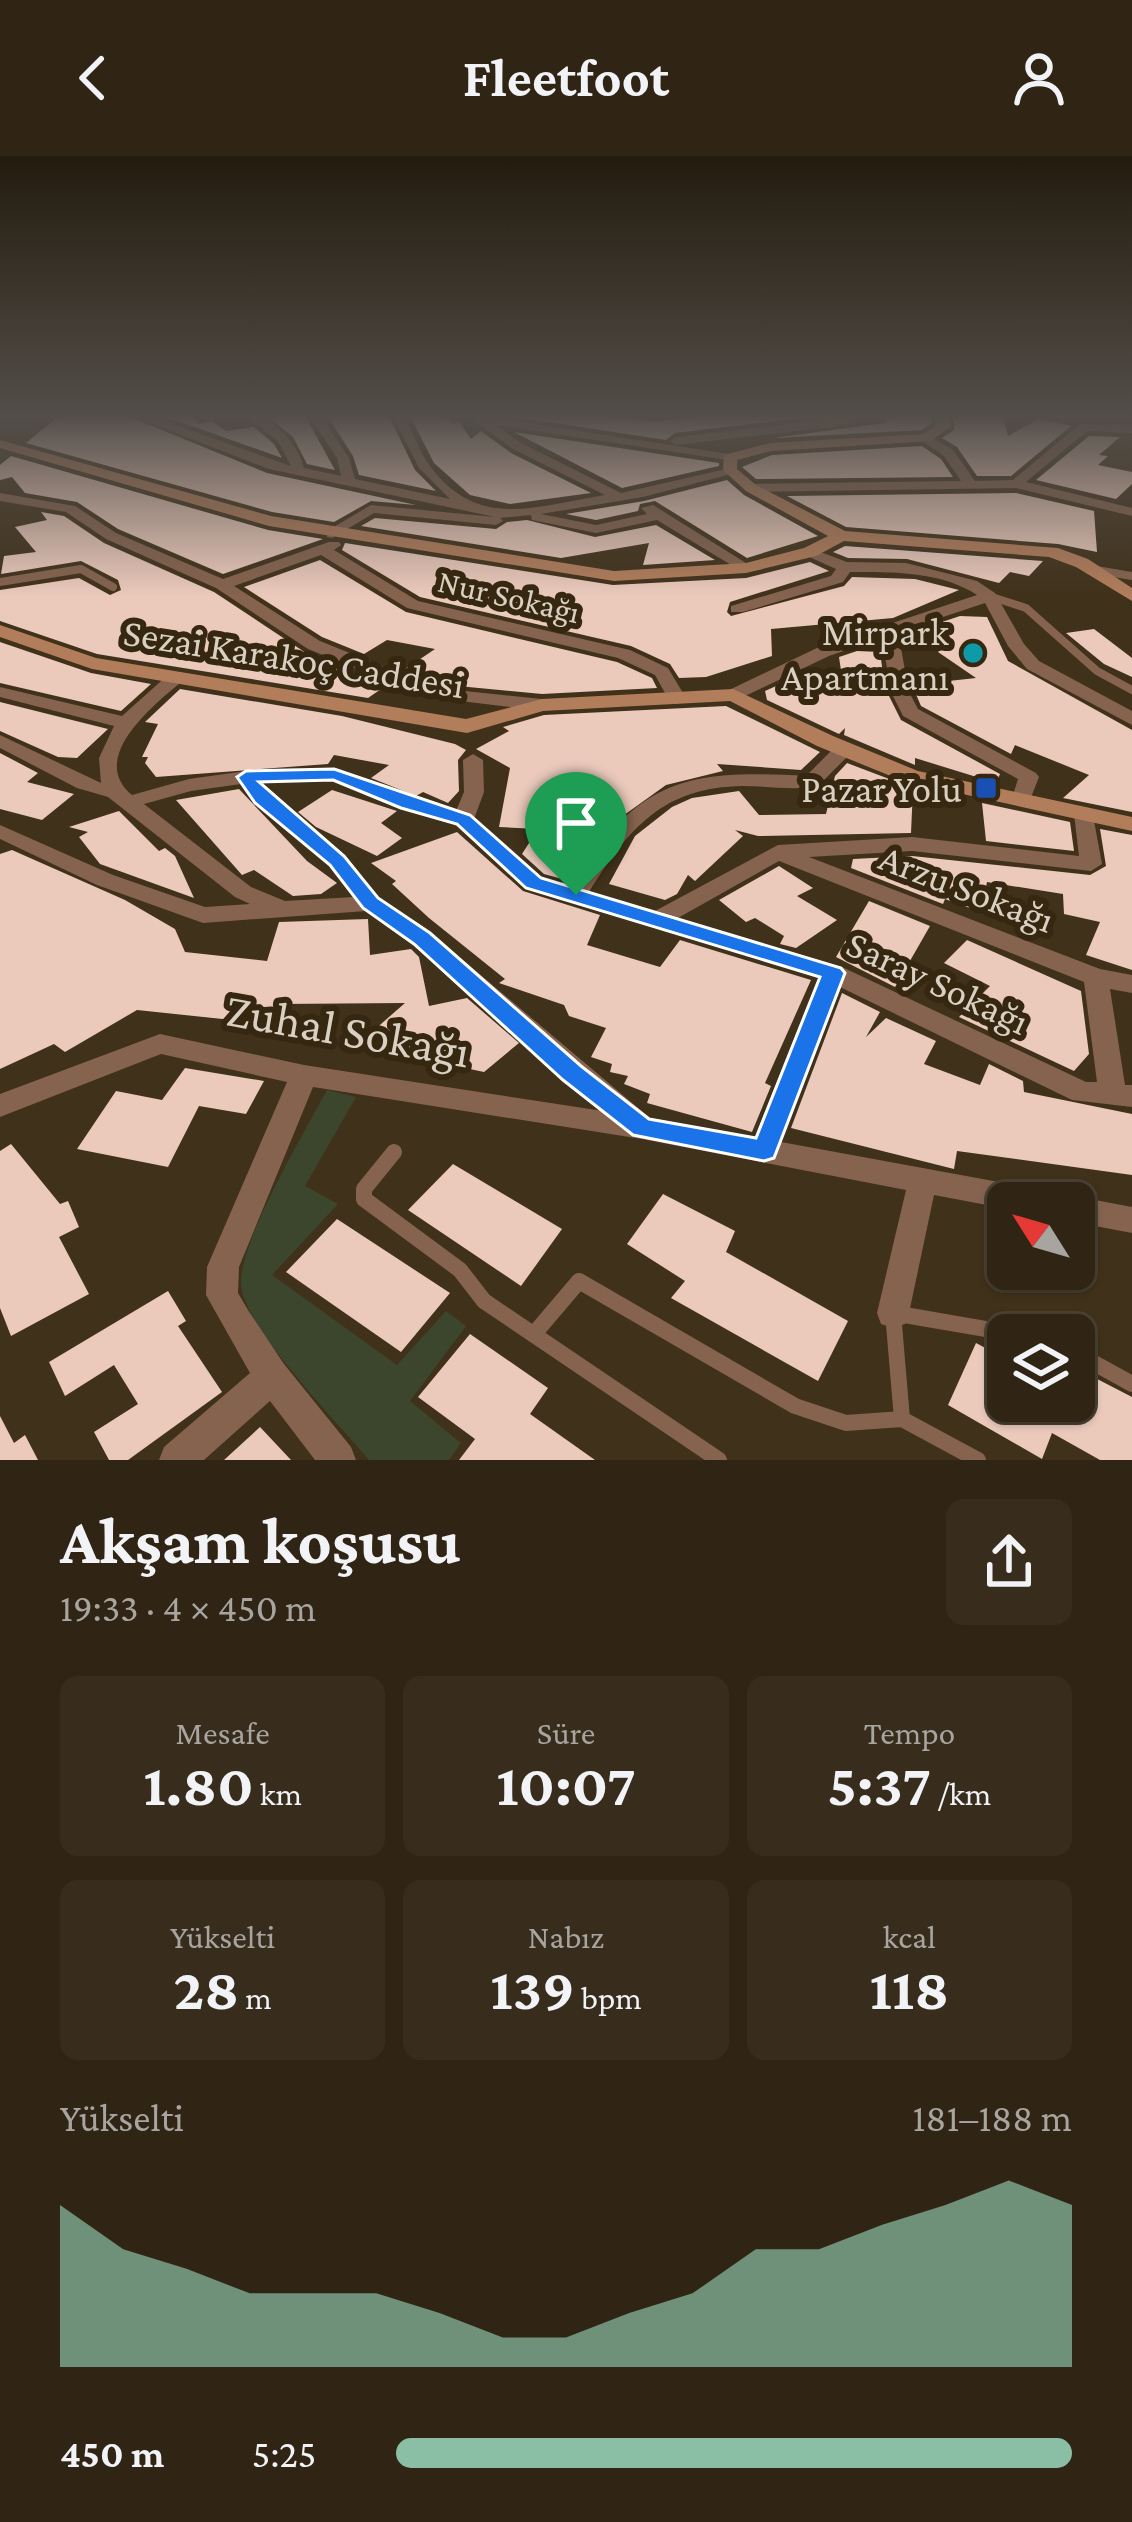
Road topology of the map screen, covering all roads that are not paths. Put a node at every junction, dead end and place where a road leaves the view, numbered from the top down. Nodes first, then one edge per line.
1 (108, 475) edge
2 (311, 475) edge
3 (347, 475) edge
4 (432, 475) edge
5 (575, 475) edge
6 (692, 475) edge
7 (739, 475) edge
8 (965, 475) edge
9 (1027, 475) edge
10 (349, 483) junction
11 (971, 484) junction
12 (1016, 484) junction
13 (751, 488) junction
14 (0, 496) edge
15 (617, 496) junction
16 (462, 502) junction
17 (1132, 512) edge
18 (507, 515) junction
19 (660, 515) junction
20 (841, 536) junction
21 (333, 540) junction
22 (810, 553) junction
23 (845, 567) junction
24 (746, 568) junction
25 (0, 582) edge
26 (222, 585) junction
27 (113, 587) dead end
28 (1131, 588) edge
29 (988, 596) junction
30 (737, 609) dead end
31 (0, 631) edge
32 (889, 632) junction
33 (175, 678) junction
34 (1132, 690) edge
35 (0, 692) edge
36 (733, 695) junction
37 (677, 698) junction
38 (542, 705) junction
39 (1132, 718) edge
40 (126, 723) junction
41 (0, 741) edge
42 (844, 749) junction
43 (473, 760) dead end
44 (246, 777) junction
45 (120, 798) junction
46 (1021, 801) junction
47 (1085, 814) junction
48 (464, 820) junction
49 (1132, 824) edge
50 (0, 831) edge
51 (778, 852) junction
52 (576, 895) junction
53 (371, 903) junction
54 (282, 909) junction
55 (661, 918) junction
56 (833, 973) junction
57 (1096, 977) junction
58 (1132, 983) edge
59 (304, 1075) junction
60 (1122, 1094) edge
61 (0, 1106) edge
62 (642, 1128) junction
63 (764, 1150) junction
64 (394, 1152) dead end
65 (923, 1179) junction
66 (987, 1192) edge
67 (1095, 1213) edge
68 (1132, 1220) edge
69 (893, 1313) junction
70 (987, 1329) edge
71 (534, 1334) junction
72 (1095, 1364) edge
73 (272, 1376) junction
74 (1132, 1384) edge
75 (902, 1418) junction
76 (177, 1460) edge
77 (338, 1460) edge
78 (719, 1460) edge
79 (977, 1460) edge

1 - 21 street
2 - 10 street
3 - 10 street
4 - 16 street
5 - 15 street
6 - 15 street
7 - 13 street
8 - 11 street
9 - 12 street
10 - 16 street
11 - 12 street
11 - 13 street
12 - 17 street
13 - 20 street
14 - 26 street
15 - 18 street
15 - 19 street
16 - 18 street
18 - 19 street
18 - 21 street
19 - 24 street
20 - 22 street
20 - 28 street
21 - 24 street
21 - 26 street
21 - 37 street, Nur Sokağı
22 - 23 street
22 - 24 street
23 - 29 street
23 - 30 street
25 - 27 lane
26 - 38 street
29 - 32 street
29 - 34 lane
29 - 39 street
31 - 33 street, Sezai Karakoç Caddesi
32 - 36 street
32 - 46 street
33 - 38 street, Sezai Karakoç Caddesi
33 - 40 street
35 - 40 street
36 - 37 street, Sezai Karakoç Caddesi
36 - 42 street, Sezai Karakoç Caddesi
37 - 38 street, Sezai Karakoç Caddesi
40 - 45 street
41 - 45 street
42 - 46 street, Sezai Karakoç Caddesi
42 - 52 street
43 - 48 street
44 - 45 street, Saray Sokağı
44 - 48 street, Saray Sokağı
44 - 53 street
45 - 54 street
46 - 47 street, Sezai Karakoç Caddesi
47 - 49 street, Sezai Karakoç Caddesi
47 - 51 street
48 - 52 street, Saray Sokağı
50 - 54 street
51 - 55 street
51 - 57 street, Arzu Sokağı
52 - 55 street, Saray Sokağı
53 - 54 street
53 - 62 street
55 - 56 street, Saray Sokağı
56 - 60 street, Saray Sokağı
56 - 63 street
57 - 58 street, Arzu Sokağı
57 - 60 street, Saray Sokağı
59 - 61 street, Zuhal Sokağı
59 - 62 street, Zuhal Sokağı
59 - 73 street
62 - 63 street, Zuhal Sokağı
63 - 65 street, Zuhal Sokağı
64 - 71 lane
65 - 66 street, Zuhal Sokağı
65 - 69 street
67 - 68 street
69 - 70 lane
69 - 75 lane
71 - 75 lane
71 - 78 lane
72 - 74 lane
73 - 76 street
73 - 77 street
75 - 79 lane

